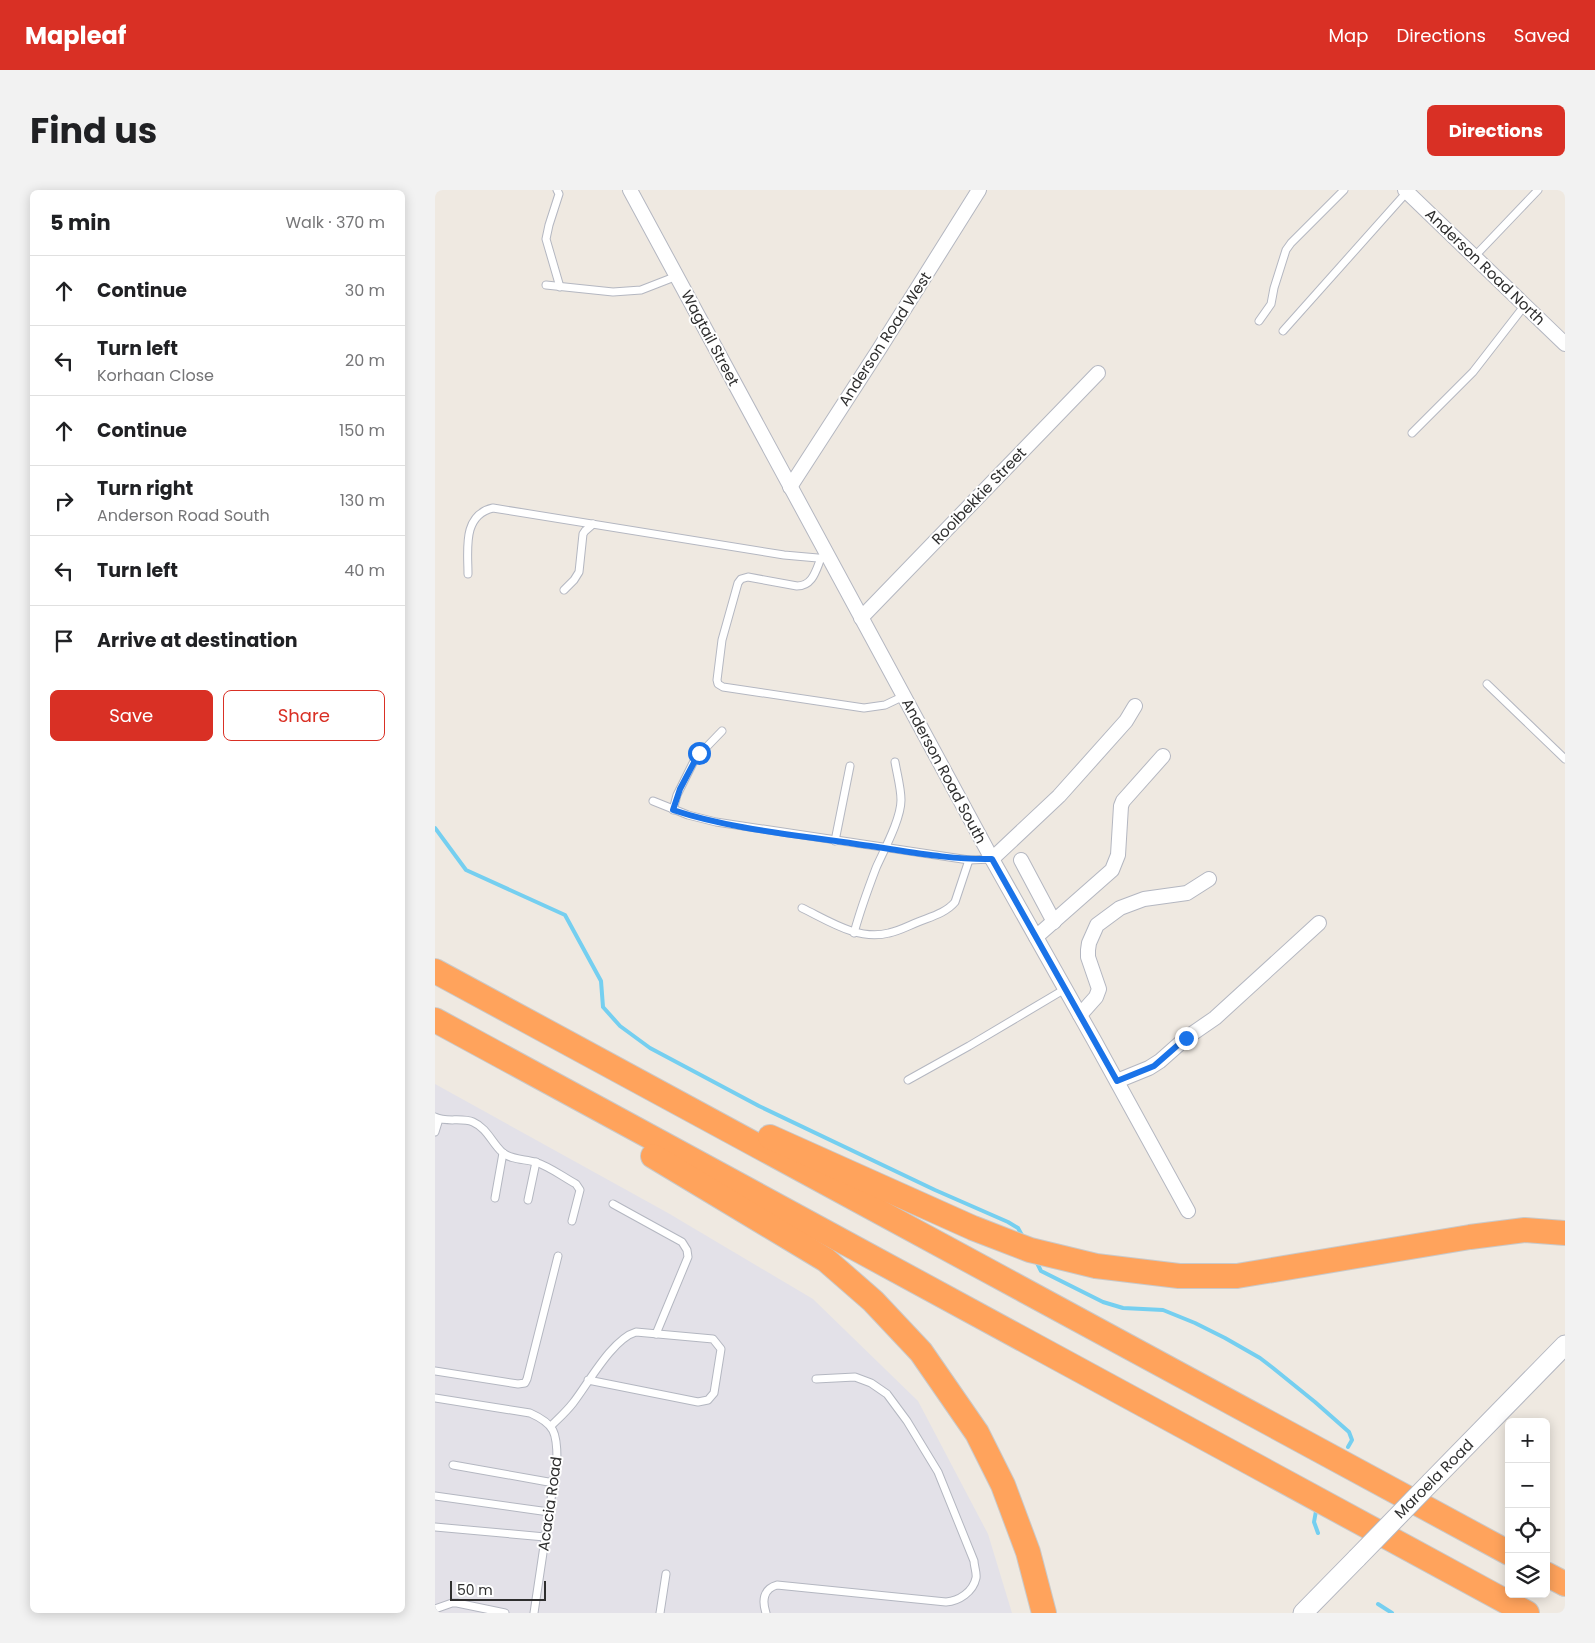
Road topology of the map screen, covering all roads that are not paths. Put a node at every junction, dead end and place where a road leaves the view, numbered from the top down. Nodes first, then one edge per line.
1 (557, 190) edge
2 (630, 190) edge
3 (979, 190) edge
4 (1344, 190) edge
5 (1538, 190) edge
6 (1406, 191) edge
7 (1474, 257) junction
8 (677, 276) junction
9 (546, 285) dead end
10 (560, 287) junction
11 (1525, 306) junction
12 (1259, 321) dead end
13 (1283, 331) dead end
14 (1565, 344) edge
15 (1098, 373) dead end
16 (1413, 433) dead end
17 (790, 487) junction
18 (593, 524) junction
19 (825, 558) junction
20 (468, 574) dead end
21 (564, 590) dead end
22 (861, 618) junction
23 (1487, 684) dead end
24 (904, 696) junction
25 (1135, 706) dead end
26 (722, 731) dead end
27 (1163, 756) dead end
28 (1565, 759) edge
29 (895, 762) dead end
30 (850, 766) dead end
31 (653, 801) dead end
32 (673, 810) junction
33 (835, 841) junction
34 (886, 848) junction
35 (992, 859) junction
36 (969, 860) junction
37 (1021, 860) dead end
38 (1209, 879) dead end
39 (802, 908) dead end
40 (1054, 922) junction
41 (1319, 924) dead end
42 (854, 933) junction
43 (1037, 937) junction
44 (435, 971) edge
45 (1065, 989) junction
46 (1080, 1015) junction
47 (435, 1021) edge
48 (587, 1054) junction
49 (908, 1080) dead end
50 (1117, 1081) junction
51 (437, 1118) edge
52 (435, 1132) edge
53 (503, 1153) junction
54 (536, 1162) junction
55 (495, 1198) dead end
56 (528, 1200) dead end
57 (613, 1204) dead end
58 (1187, 1211) dead end
59 (572, 1221) dead end
60 (1565, 1233) edge
61 (558, 1256) dead end
62 (656, 1334) junction
63 (1565, 1345) edge
64 (435, 1371) edge
65 (817, 1379) dead end
66 (588, 1380) junction
67 (435, 1398) edge
68 (551, 1426) junction
69 (453, 1465) dead end
70 (553, 1483) junction
71 (435, 1496) edge
72 (549, 1512) junction
73 (435, 1527) edge
74 (545, 1537) junction
75 (1505, 1551) edge
76 (666, 1574) dead end
77 (1550, 1576) edge
78 (1565, 1584) edge
79 (435, 1609) edge
80 (505, 1613) edge
81 (534, 1613) edge
82 (660, 1613) edge
83 (766, 1613) edge
84 (1044, 1613) edge
85 (1303, 1613) edge
86 (1527, 1613) edge

1 - 10 lane
2 - 8 street, Wagtail Street
3 - 17 street, Anderson Road West
4 - 12 lane
5 - 7 lane
6 - 7 street, Anderson Road North
6 - 13 lane
7 - 11 street, Anderson Road North
8 - 10 lane
8 - 17 street, Wagtail Street
9 - 10 lane
11 - 14 street, Anderson Road North
11 - 16 lane
15 - 22 street, Rooibekkie Street
17 - 19 street, Anderson Road South
18 - 19 lane
18 - 20 lane
18 - 21 lane
19 - 22 street, Anderson Road South
19 - 24 lane
22 - 24 street, Anderson Road South
23 - 28 lane
24 - 35 street, Anderson Road South
25 - 35 street
26 - 32 lane
27 - 40 street
29 - 34 lane
30 - 33 lane
31 - 32 lane
32 - 33 lane
33 - 34 lane
34 - 36 lane
34 - 42 lane
35 - 36 lane
35 - 43 street, Anderson Road South
36 - 42 lane
37 - 40 street
38 - 46 street
39 - 42 lane
40 - 43 street
41 - 50 street
43 - 45 street, Anderson Road South
44 - 48 highway
45 - 46 street, Anderson Road South
45 - 49 lane
46 - 50 street, Anderson Road South
47 - 84 highway
47 - 86 highway
48 - 60 highway
48 - 75 highway
50 - 58 street, Anderson Road South
51 - 52 lane
51 - 53 lane
53 - 54 lane
53 - 55 lane
54 - 56 lane
54 - 59 lane
57 - 62 lane
61 - 64 lane
62 - 66 lane
62 - 66 lane
63 - 85 street, Maroela Road, bridge
65 - 83 lane
66 - 68 lane
67 - 68 lane
68 - 70 lane, Acacia Road
69 - 70 lane
70 - 72 lane, Acacia Road
71 - 72 lane
72 - 74 lane, Acacia Road
73 - 74 lane
74 - 81 lane, Acacia Road
76 - 82 lane
77 - 78 highway
79 - 80 lane

